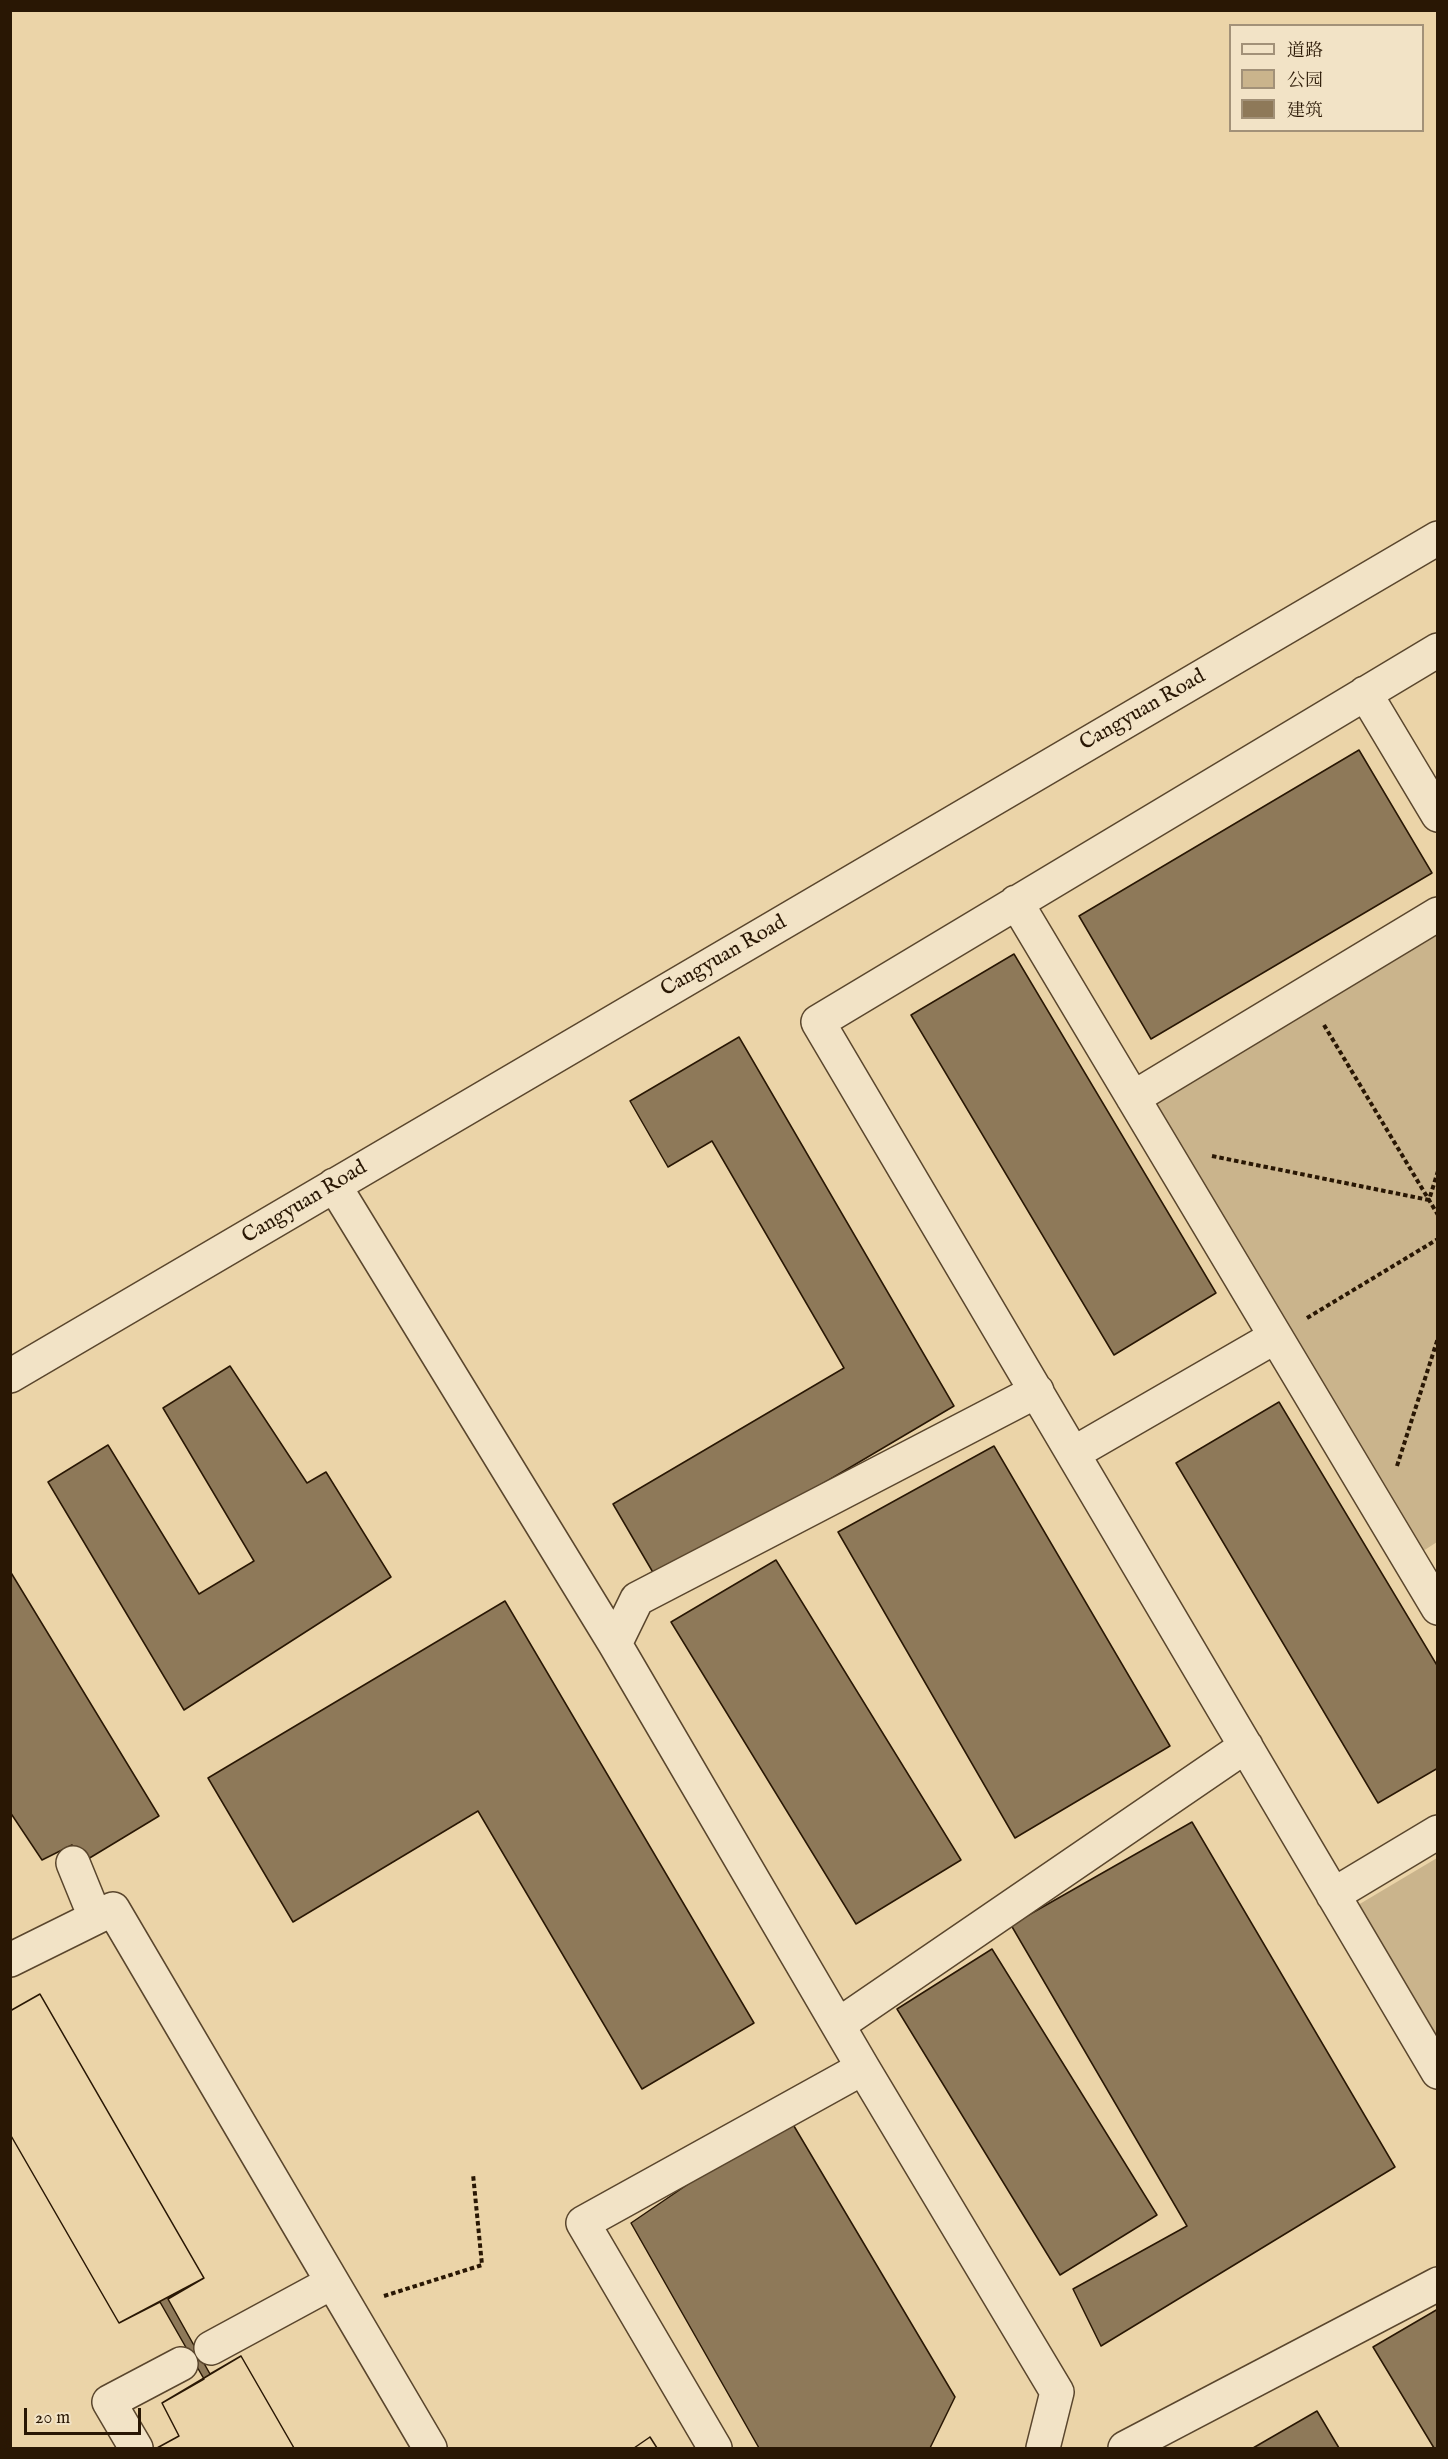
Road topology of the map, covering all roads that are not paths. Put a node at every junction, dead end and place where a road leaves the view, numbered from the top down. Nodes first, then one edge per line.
1 (1437, 538) edge
2 (1437, 650) edge
3 (1365, 693) junction
4 (1437, 815) edge
5 (1016, 902) junction
6 (1437, 914) edge
7 (1133, 1098) junction
8 (334, 1185) junction
9 (1275, 1337) junction
10 (10, 1376) edge
11 (1037, 1390) junction
12 (1074, 1453) junction
13 (1425, 1560) edge
14 (1437, 1608) edge
15 (615, 1644) junction
16 (1246, 1746) junction
17 (1437, 1832) edge
18 (73, 1863) dead end
19 (1333, 1894) junction
20 (95, 1917) junction
21 (10, 1960) edge
22 (838, 2025) junction
23 (863, 2068) junction
24 (1437, 2072) edge
25 (1437, 2284) edge
26 (338, 2296) junction
27 (211, 2348) dead end
28 (181, 2364) dead end
29 (136, 2448) edge
30 (430, 2448) edge
31 (715, 2448) edge
32 (1043, 2448) edge
33 (1125, 2448) edge

1 - 8 street, Cangyuan Road
2 - 3 street
3 - 4 street
3 - 5 street
5 - 7 street
5 - 11 street
6 - 7 street
7 - 9 street
8 - 10 street, Cangyuan Road
8 - 15 street
9 - 12 street
9 - 13 street
11 - 12 street
11 - 15 street
12 - 16 street
13 - 14 street
15 - 22 street
16 - 19 street
16 - 22 street
17 - 19 street
18 - 20 street
19 - 24 street
20 - 21 street
20 - 26 street
22 - 23 street
23 - 31 street
23 - 32 street
25 - 33 street
26 - 27 street
26 - 30 street
28 - 29 street

